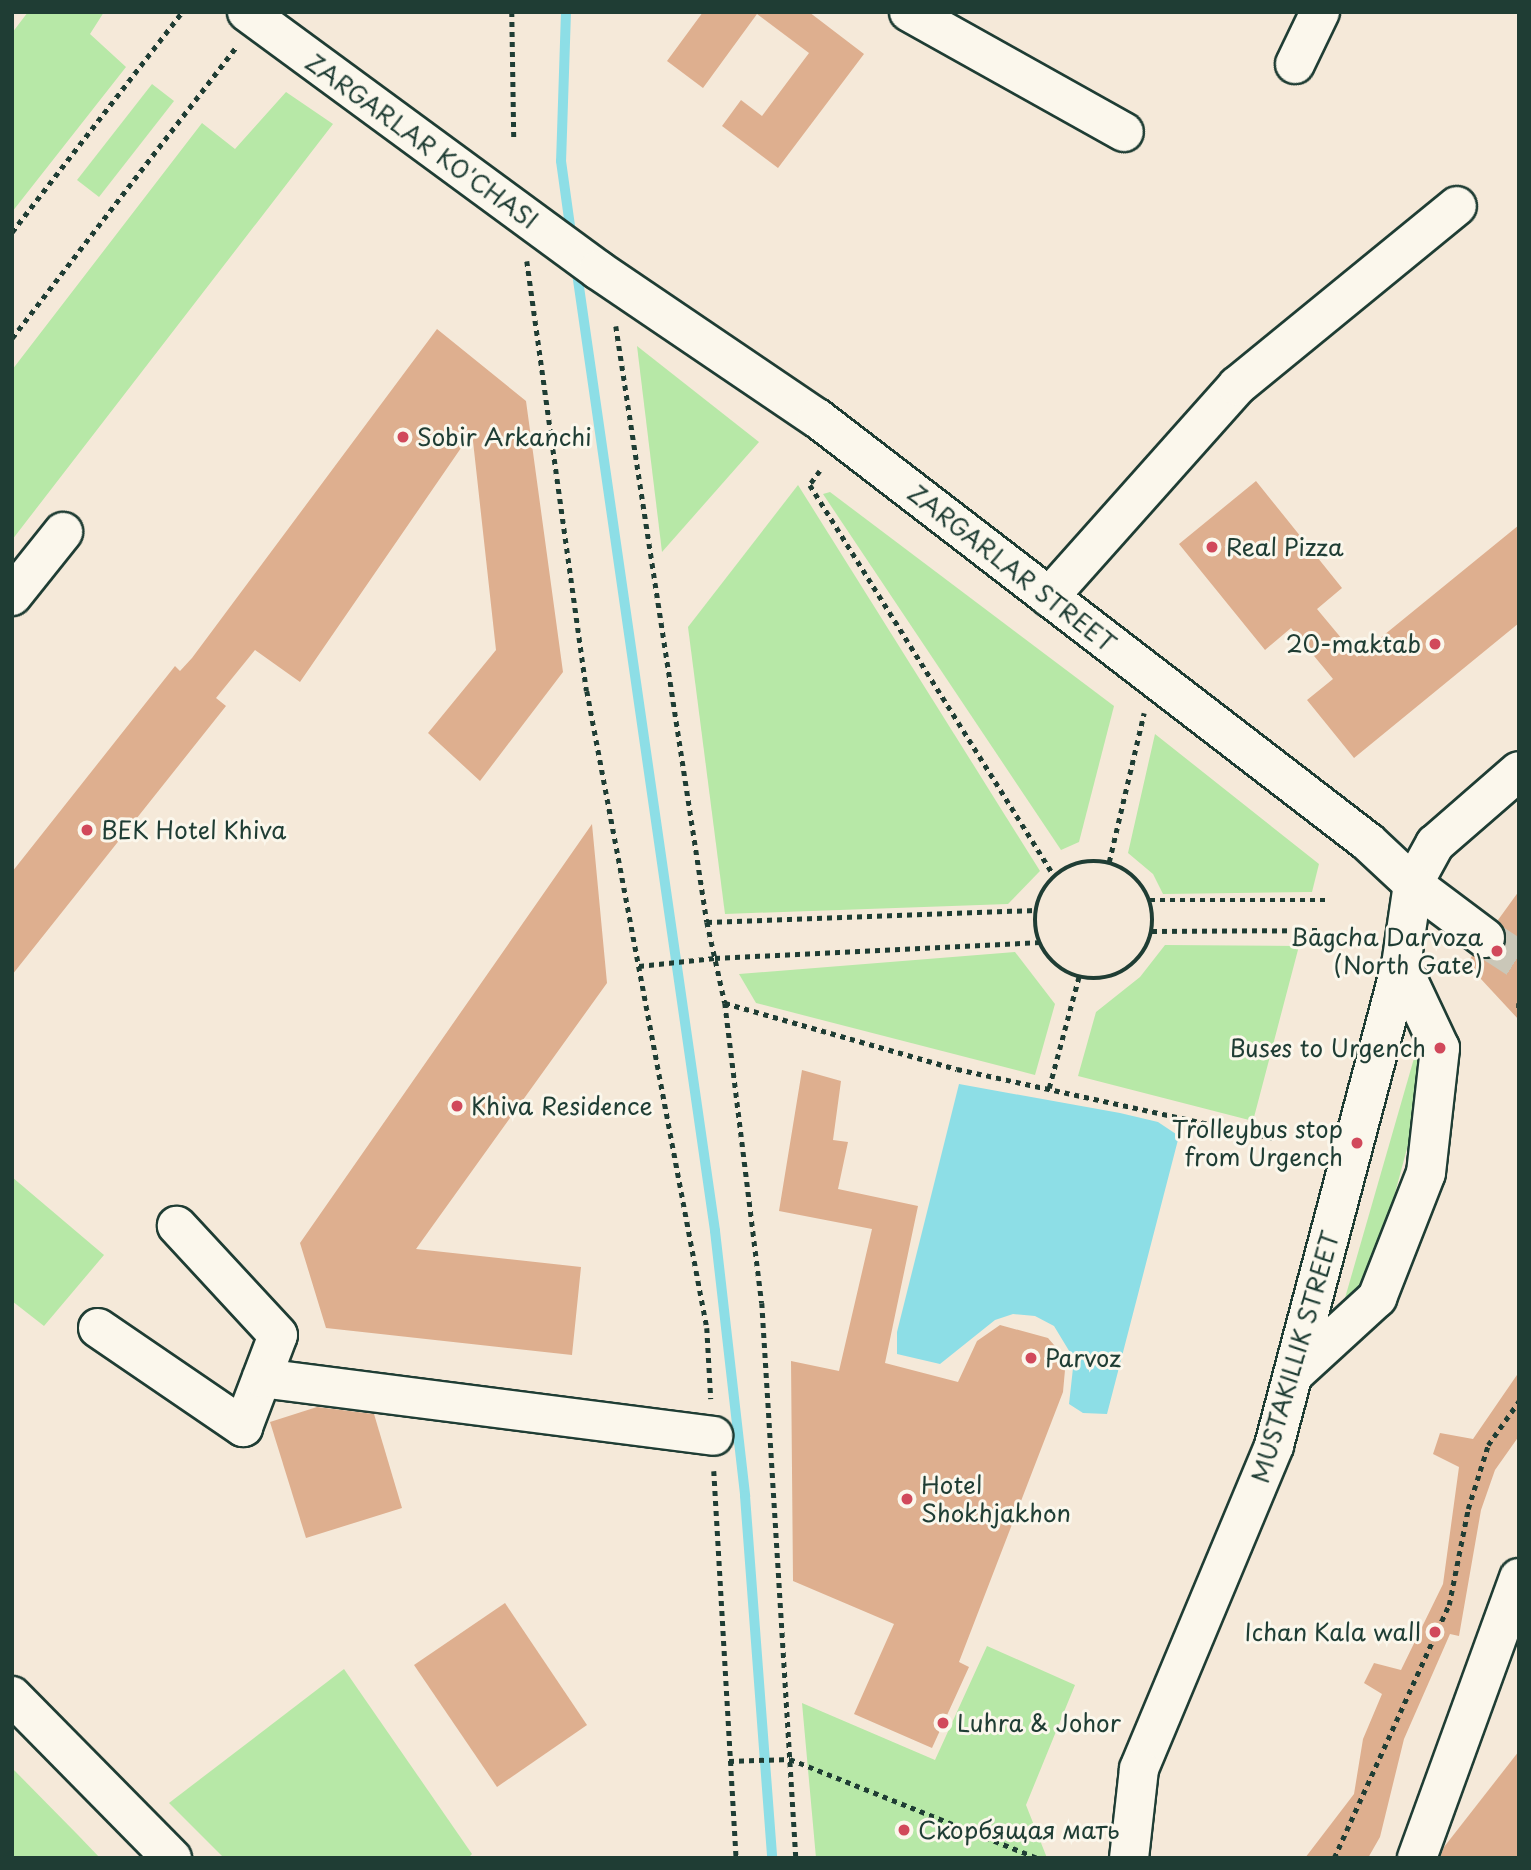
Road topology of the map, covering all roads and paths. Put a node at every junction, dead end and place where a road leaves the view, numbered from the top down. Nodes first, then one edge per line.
1 (182, 12) edge
2 (512, 12) edge
3 (909, 12) edge
4 (1320, 12) edge
5 (244, 27) edge
6 (1295, 64) dead end
7 (1124, 132) dead end
8 (514, 140) dead end
9 (1457, 206) dead end
10 (12, 232) edge
11 (527, 235) junction
12 (598, 270) joint
13 (615, 318) dead end
14 (12, 338) edge
15 (820, 471) dead end
16 (63, 532) dead end
17 (12, 596) edge
18 (1049, 597) junction
19 (1145, 710) dead end
20 (1519, 771) edge
21 (1109, 862) junction
22 (1054, 876) junction
23 (1413, 884) junction
24 (1150, 900) junction
25 (1327, 900) dead end
26 (1036, 910) junction
27 (707, 922) junction
28 (1320, 930) dead end
29 (1152, 931) junction
30 (1485, 938) tunnel mouth
31 (1040, 942) junction
32 (715, 958) junction
33 (1401, 965) junction
34 (639, 967) junction
35 (1079, 976) junction
36 (725, 1003) junction
37 (1519, 1003) edge
38 (1519, 1010) edge
39 (1049, 1088) junction
40 (1273, 1138) dead end
41 (177, 1226) dead end
42 (99, 1328) dead end
43 (1294, 1374) junction
44 (262, 1378) junction
45 (1519, 1401) edge
46 (713, 1436) junction
47 (1519, 1578) edge
48 (12, 1696) edge
49 (790, 1759) junction
50 (729, 1761) junction
51 (172, 1858) edge
52 (736, 1858) edge
53 (796, 1858) edge
54 (1037, 1858) edge
55 (1129, 1858) edge
56 (1334, 1858) edge
57 (1417, 1858) edge

1 - 10 path
2 - 8 path
3 - 7 main road
4 - 6 main road
5 - 11 main road, ZARGARLAR KO'CHASI
5 - 14 path
9 - 18 main road
11 - 12 main road, ZARGARLAR KO'CHASI
11 - 34 path
12 - 18 main road, ZARGARLAR STREET
13 - 27 path
15 - 22 path
16 - 17 main road
18 - 23 main road, ZARGARLAR STREET
19 - 21 path
20 - 23 main road
21 - 22 path
21 - 24 path
22 - 26 path
23 - 30 main road, ZARGARLAR STREET
23 - 33 main road, MUSTAKILLIK STREET
24 - 25 path
24 - 29 path
26 - 27 path
26 - 31 path
27 - 32 path
28 - 29 path
29 - 35 path
31 - 32 path
31 - 35 path
32 - 34 path
32 - 36 path
33 - 43 main road, MUSTAKILLIK STREET
33 - 43 main road
34 - 46 path
35 - 39 path
36 - 39 path
36 - 49 path
37 - 38 path
39 - 40 path
41 - 44 main road
42 - 44 main road
43 - 55 main road, MUSTAKILLIK STREET
44 - 46 main road
45 - 56 path
46 - 50 path
47 - 57 main road
48 - 51 main road
49 - 50 path
49 - 53 path
49 - 54 path
50 - 52 path

